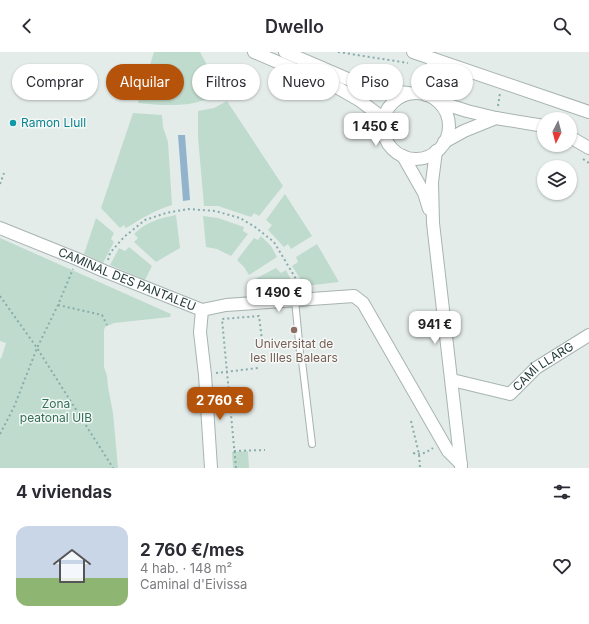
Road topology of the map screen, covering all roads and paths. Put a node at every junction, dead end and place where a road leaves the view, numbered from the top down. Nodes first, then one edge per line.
1 (254, 52) edge
2 (285, 52) edge
3 (338, 52) edge
4 (413, 52) edge
5 (434, 59) junction
6 (413, 64) dead end
7 (433, 64) edge
8 (493, 91) dead end
9 (411, 93) joint
10 (436, 100) edge
11 (439, 102) junction
12 (589, 112) edge
13 (383, 118) junction
14 (496, 118) junction
15 (537, 125) edge
16 (577, 141) edge
17 (444, 142) junction
18 (589, 148) edge
19 (436, 151) junction
20 (403, 156) junction
21 (4, 173) dead end
22 (0, 184) edge
23 (433, 223) junction
24 (0, 228) edge
25 (78, 258) junction
26 (104, 271) junction
27 (0, 296) edge
28 (301, 299) junction
29 (58, 305) junction
30 (202, 310) junction
31 (107, 325) dead end
32 (589, 335) edge
33 (262, 340) dead end
34 (37, 348) junction
35 (300, 352) dead end
36 (302, 361) dead end
37 (258, 368) dead end
38 (227, 372) junction
39 (205, 375) junction
40 (452, 380) junction
41 (411, 421) dead end
42 (0, 434) edge
43 (443, 441) junction
44 (312, 444) dead end
45 (265, 450) dead end
46 (234, 451) junction
47 (413, 453) dead end
48 (419, 454) junction
49 (461, 466) edge
50 (113, 468) edge
51 (211, 468) edge
52 (236, 468) edge
53 (420, 468) edge

1 - 13 street
2 - 9 street
3 - 6 path
4 - 5 street
5 - 7 street
5 - 12 street
8 - 14 path
9 - 13 street
10 - 11 street
11 - 14 street
11 - 17 street
13 - 20 street
14 - 15 street
14 - 17 street
16 - 18 street
17 - 19 street
19 - 20 street
19 - 23 street
20 - 23 street
21 - 22 path
23 - 40 street
24 - 25 street, CAMINAL DES PANTALEU
25 - 26 street, CAMINAL DES PANTALEU
25 - 29 path
26 - 28 path
26 - 30 street, CAMINAL DES PANTALEU
27 - 34 path
28 - 30 street, CAMINAL DES PANTALEU
28 - 35 lane
28 - 43 street, CAMINAL DES PANTALEU
29 - 31 path
29 - 34 path
30 - 39 street
32 - 40 street, CAMÍ LLARG
33 - 38 path
34 - 42 path
34 - 50 path
36 - 44 lane
37 - 38 path
38 - 39 path
38 - 46 path
39 - 51 street
40 - 49 street
41 - 48 path
43 - 48 path
43 - 49 street
45 - 46 path
46 - 52 path
47 - 48 path
48 - 53 path

